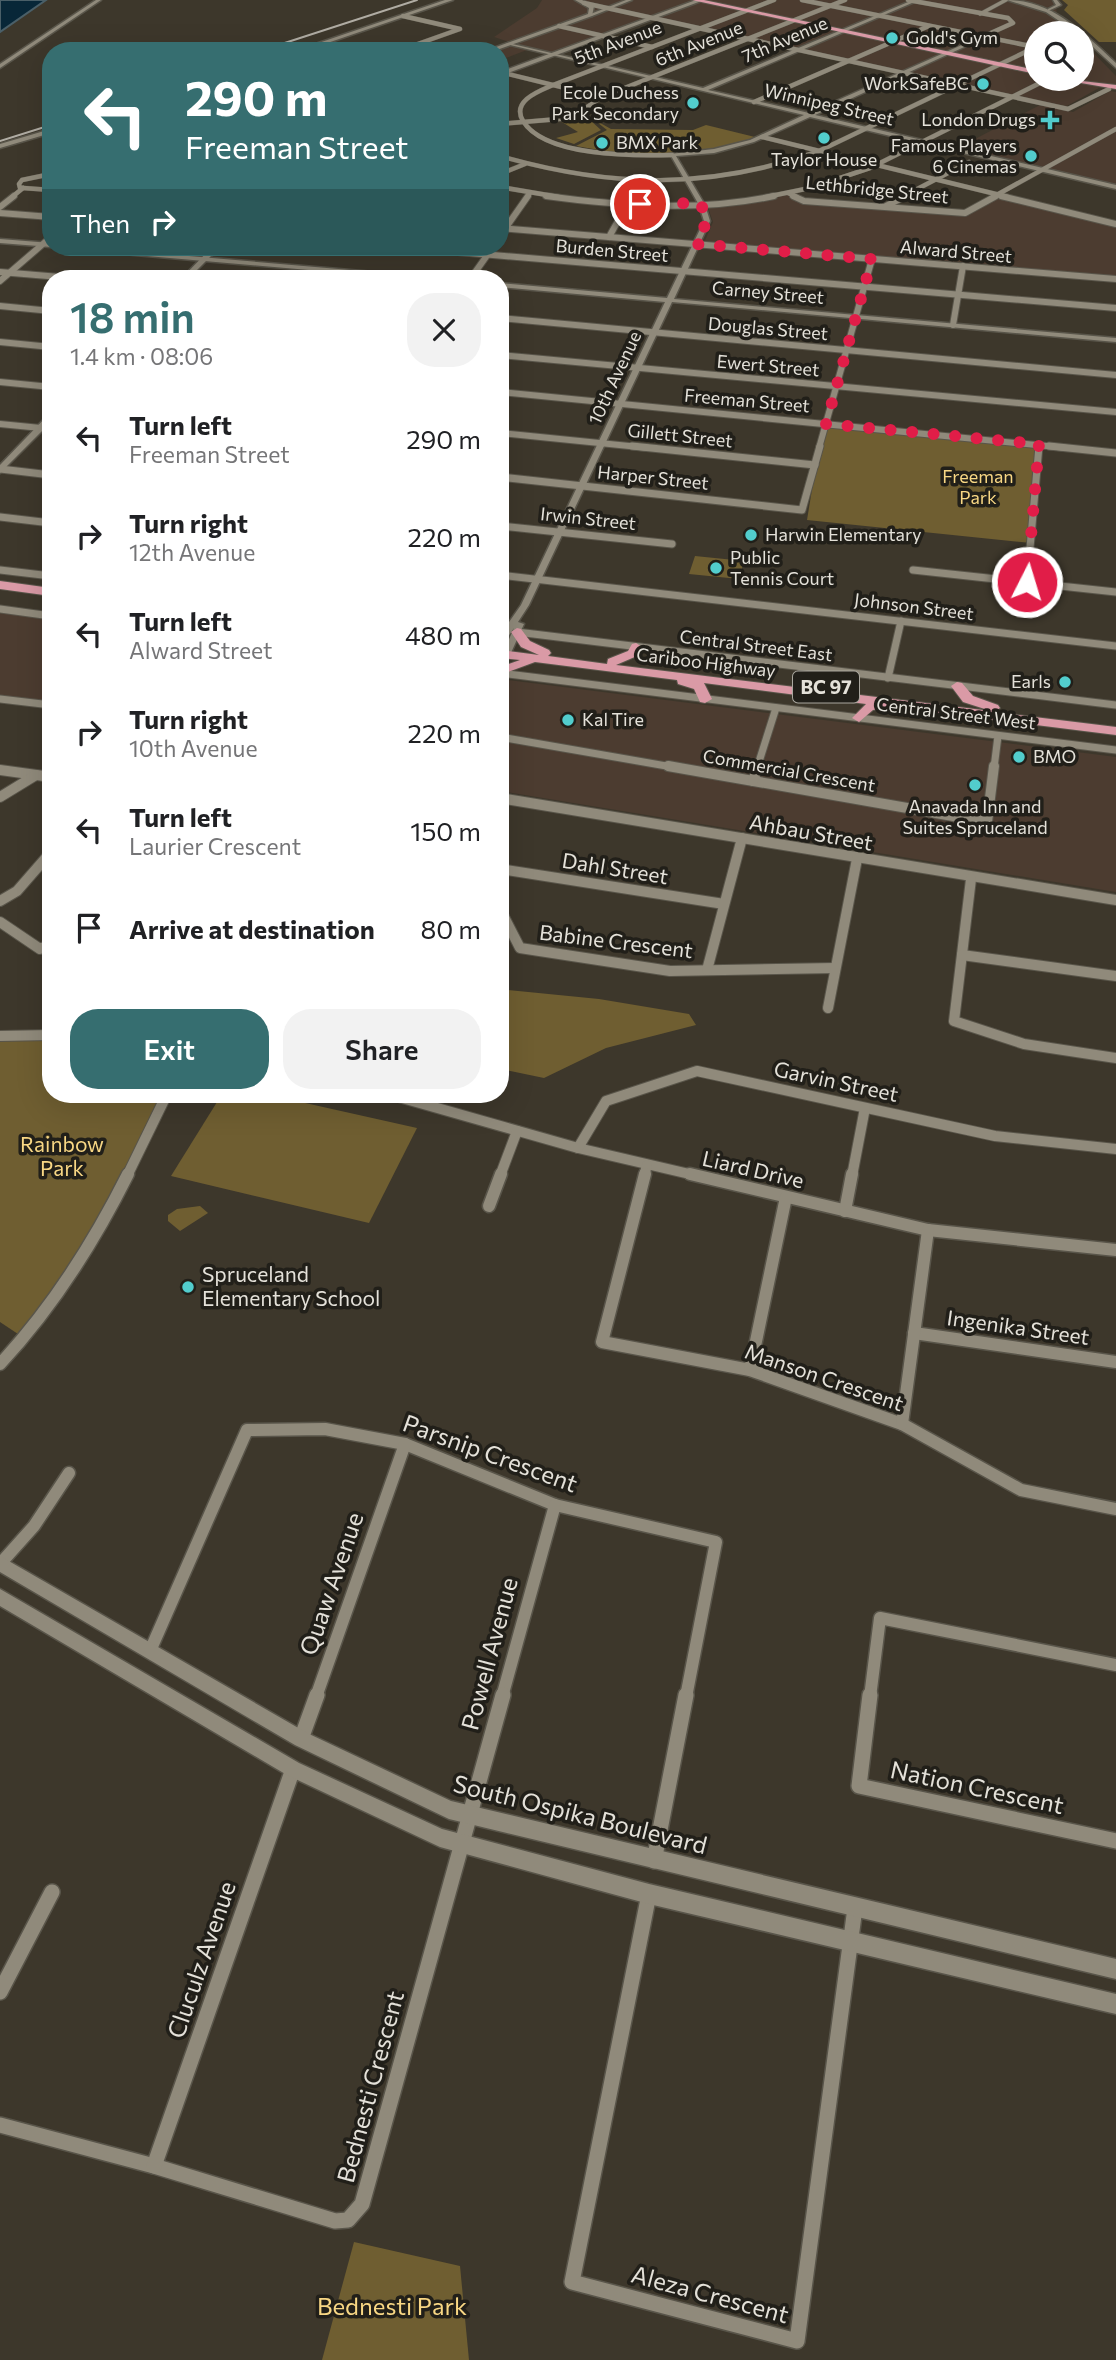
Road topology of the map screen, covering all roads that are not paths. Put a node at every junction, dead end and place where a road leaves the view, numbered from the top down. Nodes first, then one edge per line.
1 (99, 0) edge
2 (450, 0) edge
3 (630, 0) edge
4 (698, 0) edge
5 (774, 0) edge
6 (802, 0) edge
7 (845, 0) edge
8 (913, 0) edge
9 (1008, 0) edge
10 (581, 2) edge
11 (1056, 2) edge
12 (1030, 5) junction
13 (831, 6) junction
14 (607, 8) junction
15 (1050, 10) junction
16 (746, 11) junction
17 (980, 13) junction
18 (590, 15) junction
19 (403, 16) junction
20 (880, 16) junction
21 (652, 18) junction
22 (794, 21) junction
23 (1067, 21) edge
24 (559, 26) junction
25 (929, 26) junction
26 (699, 29) junction
27 (842, 31) junction
28 (604, 36) junction
29 (982, 37) junction
30 (748, 39) junction
31 (326, 42) edge
32 (423, 42) edge
33 (893, 42) junction
34 (509, 44) edge
35 (509, 44) edge
36 (1024, 45) edge
37 (1094, 46) edge
38 (652, 47) junction
39 (798, 50) junction
40 (946, 53) junction
41 (1024, 53) edge
42 (554, 55) junction
43 (849, 61) junction
44 (1000, 64) junction
45 (0, 66) edge
46 (602, 66) junction
47 (1116, 66) edge
48 (1024, 69) edge
49 (509, 71) edge
50 (902, 73) junction
51 (509, 75) edge
52 (652, 78) junction
53 (1094, 84) edge
54 (553, 85) junction
55 (957, 85) junction
56 (1113, 89) edge
57 (702, 90) junction
58 (1024, 91) edge
59 (602, 97) junction
60 (1012, 97) junction
61 (754, 102) junction
62 (809, 115) junction
63 (523, 122) junction
64 (509, 123) edge
65 (866, 128) junction
66 (1116, 128) edge
67 (42, 134) edge
68 (762, 136) junction
69 (922, 142) junction
70 (0, 146) edge
71 (819, 151) junction
72 (672, 155) junction
73 (509, 159) edge
74 (969, 162) dead end
75 (525, 164) junction
76 (876, 165) junction
77 (1041, 169) junction
78 (509, 170) edge
79 (42, 176) edge
80 (686, 179) junction
81 (935, 179) junction
82 (1116, 187) edge
83 (23, 188) junction
84 (42, 189) edge
85 (509, 189) edge
86 (530, 193) junction
87 (788, 193) junction
88 (997, 194) junction
89 (628, 203) junction
90 (700, 203) junction
91 (886, 206) junction
92 (0, 207) edge
93 (0, 213) edge
94 (42, 216) edge
95 (509, 220) edge
96 (1116, 224) edge
97 (509, 229) edge
98 (609, 237) junction
99 (0, 241) edge
100 (696, 244) junction
101 (42, 245) joint
102 (172, 256) edge
103 (210, 256) edge
104 (212, 256) edge
105 (509, 256) edge
106 (208, 259) junction
107 (872, 259) junction
108 (963, 266) junction
109 (195, 270) edge
110 (200, 270) edge
111 (331, 270) edge
112 (683, 271) junction
113 (0, 272) edge
114 (10, 272) junction
115 (42, 275) edge
116 (1116, 279) edge
117 (0, 281) edge
118 (509, 286) edge
119 (865, 287) junction
120 (958, 295) junction
121 (669, 300) junction
122 (0, 306) edge
123 (1116, 308) edge
124 (42, 310) edge
125 (857, 317) junction
126 (509, 319) edge
127 (953, 325) junction
128 (654, 333) junction
129 (1116, 340) edge
130 (0, 342) edge
131 (42, 347) edge
132 (848, 350) junction
133 (509, 356) edge
134 (637, 368) junction
135 (1116, 375) edge
136 (0, 382) edge
137 (42, 386) edge
138 (837, 387) junction
139 (509, 393) edge
140 (620, 405) junction
141 (1116, 412) edge
142 (0, 424) edge
143 (826, 424) junction
144 (40, 428) joint
145 (509, 434) edge
146 (42, 438) edge
147 (602, 444) junction
148 (1039, 444) junction
149 (1116, 453) edge
150 (815, 465) junction
151 (0, 469) edge
152 (11, 470) junction
153 (42, 474) edge
154 (509, 478) edge
155 (0, 482) edge
156 (582, 486) junction
157 (0, 517) edge
158 (42, 522) edge
159 (509, 527) edge
160 (559, 532) junction
161 (673, 544) dead end
162 (0, 570) edge
163 (913, 570) dead end
164 (42, 575) edge
165 (509, 576) edge
166 (538, 580) junction
167 (1027, 582) junction
168 (0, 590) edge
169 (42, 592) edge
170 (1116, 592) edge
171 (42, 600) edge
172 (0, 609) edge
173 (42, 615) edge
174 (901, 621) junction
175 (509, 641) edge
176 (1116, 646) edge
177 (509, 649) edge
178 (509, 650) edge
179 (509, 650) edge
180 (634, 650) junction
181 (509, 655) edge
182 (545, 657) junction
183 (612, 662) junction
184 (648, 669) junction
185 (888, 678) junction
186 (957, 686) junction
187 (0, 699) edge
188 (705, 699) junction
189 (42, 704) edge
190 (904, 705) junction
191 (1116, 705) edge
192 (776, 708) junction
193 (993, 708) junction
194 (859, 718) junction
195 (1111, 727) edge
196 (998, 736) junction
197 (509, 739) edge
198 (1116, 750) edge
199 (0, 770) edge
200 (36, 775) junction
201 (42, 776) edge
202 (754, 781) junction
203 (0, 797) edge
204 (509, 799) edge
205 (742, 838) junction
206 (857, 859) junction
207 (42, 862) edge
208 (509, 870) edge
209 (971, 880) junction
210 (1116, 900) edge
211 (0, 901) edge
212 (724, 904) junction
213 (0, 922) edge
214 (509, 927) edge
215 (42, 948) edge
216 (962, 955) junction
217 (835, 968) junction
218 (706, 970) junction
219 (1116, 976) edge
220 (828, 1008) dead end
221 (0, 1035) edge
222 (42, 1035) edge
223 (1116, 1058) edge
224 (163, 1103) edge
225 (419, 1103) edge
226 (865, 1108) junction
227 (516, 1131) junction
228 (578, 1148) junction
229 (1116, 1149) edge
230 (647, 1165) junction
231 (786, 1197) junction
232 (489, 1206) dead end
233 (845, 1210) junction
234 (928, 1230) junction
235 (1116, 1250) edge
236 (914, 1333) junction
237 (1116, 1362) edge
238 (0, 1364) edge
239 (750, 1370) junction
240 (902, 1424) junction
241 (405, 1444) junction
242 (69, 1473) dead end
243 (555, 1506) junction
244 (1116, 1509) edge
245 (0, 1564) edge
246 (0, 1597) edge
247 (150, 1651) junction
248 (1116, 1665) edge
249 (301, 1739) junction
250 (293, 1769) junction
251 (470, 1816) junction
252 (1116, 1841) edge
253 (461, 1844) junction
254 (654, 1860) junction
255 (52, 1892) dead end
256 (649, 1894) junction
257 (855, 1908) junction
258 (851, 1941) junction
259 (1116, 1969) edge
260 (0, 1992) edge
261 (1116, 2004) edge
262 (0, 2126) edge
263 (154, 2166) junction

1 - 45 street
2 - 19 main road
3 - 14 street
4 - 16 highway
4 - 21 main road
5 - 16 street, 5th Avenue
6 - 13 street
7 - 13 street, 6th Avenue
8 - 17 street
8 - 20 street, 7th Avenue
9 - 12 main road
9 - 17 street
10 - 14 street
10 - 18 main road
11 - 12 main road
11 - 15 street
12 - 15 main road
13 - 20 street
13 - 22 street, 6th Avenue
14 - 18 street
14 - 21 street
15 - 23 main road
16 - 22 highway
16 - 26 street, 5th Avenue
17 - 29 street
18 - 24 main road
19 - 31 main road
19 - 32 street
20 - 25 street
20 - 27 street, 7th Avenue
21 - 26 street
21 - 28 main road
22 - 27 highway
22 - 30 street, 6th Avenue
24 - 28 street
24 - 34 main road
25 - 29 street
25 - 33 street
26 - 30 street
26 - 38 street, 5th Avenue
27 - 33 highway
27 - 39 street, 7th Avenue
28 - 38 street
28 - 42 main road
29 - 36 street
29 - 40 street
30 - 39 street
30 - 52 street, 6th Avenue
33 - 40 highway
33 - 43 street
35 - 42 street, Winnipeg Street
37 - 47 main road
38 - 46 street, 5th Avenue
39 - 43 street
39 - 57 street, 7th Avenue
40 - 44 highway
40 - 50 street
41 - 44 street
42 - 46 street, Winnipeg Street
42 - 49 main road
43 - 50 street
43 - 61 street
44 - 48 highway
44 - 55 street
46 - 52 street, Winnipeg Street
46 - 54 street, 5th Avenue
50 - 55 street
50 - 62 street
51 - 54 street
52 - 57 street, Winnipeg Street
52 - 59 street, 6th Avenue
53 - 56 highway
54 - 59 street
54 - 63 street, 5th Avenue
55 - 60 street
55 - 65 street
56 - 60 street
57 - 61 street, Winnipeg Street
58 - 60 street
59 - 63 street
60 - 69 street
61 - 62 street, Winnipeg Street
62 - 65 street, Winnipeg Street
62 - 68 street
63 - 64 street
63 - 72 street
65 - 69 street, Winnipeg Street
65 - 71 street
66 - 77 street
67 - 70 main road
68 - 71 street
68 - 72 street
69 - 76 street
69 - 77 street, Winnipeg Street
71 - 76 street
71 - 80 street
72 - 80 street, 10th Avenue
73 - 75 street
74 - 81 street
75 - 78 street
75 - 80 street
76 - 81 street
76 - 87 street
77 - 82 street, Winnipeg Street
77 - 88 street
79 - 83 street
80 - 90 street, 10th Avenue
81 - 88 street
81 - 91 street
83 - 84 street
83 - 92 street
85 - 86 street
86 - 89 street
86 - 95 street
87 - 90 street
87 - 91 street, Lethbridge Street
88 - 91 street, Lethbridge Street
88 - 96 street
89 - 90 street
89 - 98 street
90 - 100 street, 10th Avenue
93 - 94 street
97 - 98 street, Alward Street
98 - 100 street, Alward Street
99 - 101 street
100 - 107 street, Alward Street
100 - 112 street, 10th Avenue
101 - 114 street
102 - 106 street
103 - 106 main road
104 - 106 main road
105 - 112 street, Burden Street
106 - 109 main road
106 - 110 main road
106 - 111 street
107 - 108 street, Alward Street
107 - 119 street
108 - 116 street, Alward Street
108 - 120 street
112 - 119 street, Burden Street
112 - 121 street, 10th Avenue
113 - 114 street
114 - 115 street
114 - 117 street
118 - 121 street, Carney Street
119 - 120 street, Burden Street
119 - 125 street
120 - 123 street, Burden Street
120 - 127 street
121 - 125 street, Carney Street
121 - 128 street, 10th Avenue
122 - 124 street
125 - 127 street, Carney Street
125 - 132 street
126 - 128 street, Douglas Street
127 - 129 street, Carney Street
128 - 132 street, Douglas Street
128 - 134 street, 10th Avenue
130 - 131 street
132 - 135 street, Douglas Street
132 - 138 street
133 - 134 street, Ewert Street
134 - 138 street, Ewert Street
134 - 140 street, 10th Avenue
136 - 137 street
138 - 141 street, Ewert Street
138 - 143 street
139 - 140 street, Freeman Street
140 - 143 street, Freeman Street
140 - 147 street, 10th Avenue
142 - 144 street
143 - 148 street, Freeman Street
143 - 150 street
144 - 151 main road
145 - 147 street, Gillett Street
146 - 152 main road
147 - 150 street, Gillett Street
147 - 156 street, 10th Avenue
148 - 149 street, Freeman Street
148 - 167 street
150 - 156 street, Harper Street
151 - 152 street
152 - 153 street
152 - 155 main road
154 - 156 street, Harper Street
156 - 160 street, 10th Avenue
157 - 158 street
159 - 160 street, Irwin Street
160 - 161 street, Irwin Street
160 - 166 street, 10th Avenue
162 - 164 street
163 - 167 street
165 - 166 street, Johnson Street
166 - 174 street, Johnson Street
166 - 175 street, 10th Avenue
167 - 170 street
168 - 169 highway
168 - 171 highway
172 - 173 street
174 - 176 street, Johnson Street
174 - 185 street
177 - 180 street, Central Street East
178 - 182 highway, Cariboo Highway / BC 97
179 - 188 street, Central Street West
180 - 183 highway
180 - 184 highway
180 - 185 street, Central Street East
181 - 182 highway
182 - 183 highway, Cariboo Highway / BC 97
182 - 184 highway, Cariboo Highway / BC 97
183 - 184 highway, Cariboo Highway / BC 97
184 - 188 highway
184 - 190 highway, Cariboo Highway / BC 97
184 - 193 highway, Cariboo Highway / BC 97
185 - 186 street, Central Street East
186 - 191 street, Central Street East
186 - 193 highway
187 - 189 street
188 - 192 street, Central Street West
190 - 194 highway
190 - 195 highway, Cariboo Highway / BC 97
192 - 194 street, Central Street West
192 - 202 street
193 - 195 highway, Cariboo Highway / BC 97
194 - 196 street, Central Street West
196 - 198 street, Central Street West
196 - 202 street, Commercial Crescent
197 - 202 street, Commercial Crescent
199 - 200 street
200 - 201 street
200 - 203 street
204 - 205 street, Ahbau Street
205 - 206 street, Ahbau Street
205 - 212 street
206 - 209 street, Ahbau Street
206 - 217 street
207 - 211 street
208 - 212 street, Dahl Street
209 - 210 street, Ahbau Street
209 - 216 street
212 - 218 street
213 - 215 street
214 - 218 street, Babine Crescent
216 - 219 street
216 - 223 street
217 - 218 street, Babine Crescent
217 - 220 street
221 - 222 street
224 - 238 street
225 - 227 street, Liard Drive
226 - 228 street, Garvin Street
226 - 229 street, Garvin Street
226 - 233 street
227 - 228 street, Liard Drive
227 - 232 street
228 - 230 street, Liard Drive
230 - 231 street, Liard Drive
230 - 239 street, Manson Crescent
231 - 233 street, Liard Drive
231 - 239 street
233 - 234 street, Liard Drive
234 - 235 street, Liard Drive
234 - 236 street
236 - 237 street, Ingenika Street
236 - 240 street
239 - 240 street, Manson Crescent
240 - 244 street, Manson Crescent
241 - 243 street, Parsnip Crescent
241 - 247 street, Parsnip Crescent
241 - 249 street, Quaw Avenue
242 - 245 street
243 - 251 street, Powell Avenue
243 - 254 street, Parsnip Crescent
245 - 247 main road, South Ospika Boulevard
246 - 250 main road
247 - 249 main road, South Ospika Boulevard
248 - 252 street, Nation Crescent
249 - 251 main road, South Ospika Boulevard
250 - 253 main road
250 - 263 street, Cluculz Avenue
251 - 253 street, Bednesti Crescent
251 - 254 main road, South Ospika Boulevard
253 - 256 main road
253 - 263 street, Bednesti Crescent
254 - 257 main road, South Ospika Boulevard
255 - 260 street
256 - 258 main road
256 - 258 street, Aleza Crescent
257 - 258 street, Aleza Crescent
257 - 259 main road, South Ospika Boulevard
258 - 261 main road
262 - 263 street, Bednesti Crescent

